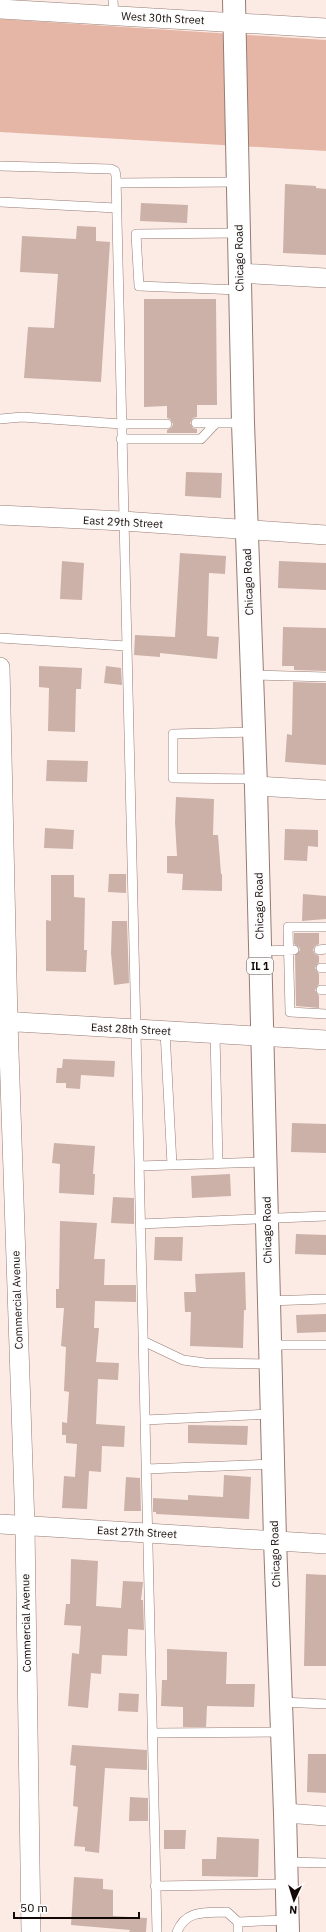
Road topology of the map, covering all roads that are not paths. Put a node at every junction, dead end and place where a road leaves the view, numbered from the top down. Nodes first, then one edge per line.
1 (234, 0) edge
2 (114, 8) edge
3 (0, 10) edge
4 (234, 22) junction
5 (326, 28) edge
6 (0, 166) edge
7 (237, 182) junction
8 (116, 183) junction
9 (0, 202) edge
10 (116, 208) junction
11 (238, 233) junction
12 (326, 278) edge
13 (239, 281) junction
14 (0, 418) edge
15 (196, 423) dead end
16 (216, 423) junction
17 (242, 423) junction
18 (121, 424) junction
19 (167, 424) dead end
20 (121, 439) junction
21 (0, 515) edge
22 (123, 521) junction
23 (246, 529) junction
24 (326, 535) edge
25 (0, 638) edge
26 (126, 646) junction
27 (0, 667) edge
28 (251, 675) junction
29 (326, 677) edge
30 (254, 732) junction
31 (256, 782) junction
32 (326, 790) edge
33 (326, 926) edge
34 (292, 950) junction
35 (260, 951) junction
36 (326, 1014) edge
37 (4, 1022) edge
38 (136, 1029) junction
39 (165, 1031) junction
40 (215, 1034) junction
41 (262, 1036) junction
42 (326, 1040) edge
43 (265, 1162) junction
44 (218, 1163) junction
45 (172, 1165) junction
46 (139, 1166) junction
47 (326, 1216) edge
48 (266, 1218) junction
49 (140, 1224) junction
50 (326, 1299) edge
51 (268, 1301) junction
52 (143, 1341) junction
53 (326, 1345) edge
54 (270, 1354) junction
55 (271, 1414) junction
56 (145, 1420) junction
57 (273, 1464) junction
58 (146, 1469) junction
59 (0, 1524) edge
60 (25, 1526) junction
61 (148, 1533) junction
62 (274, 1540) junction
63 (326, 1544) edge
64 (281, 1702) junction
65 (326, 1704) edge
66 (282, 1732) junction
67 (152, 1733) junction
68 (285, 1813) junction
69 (326, 1816) edge
70 (286, 1862) junction
71 (326, 1863) edge
72 (286, 1884) junction
73 (156, 1886) junction
74 (238, 1922) junction
75 (287, 1926) edge
76 (31, 1932) edge
77 (156, 1932) edge
78 (177, 1932) edge
79 (238, 1932) edge

1 - 4 main road, Chicago Road / IL 1
2 - 3 street, West 30th Street
2 - 4 street, West 30th Street
4 - 5 street, West 30th Street
4 - 7 main road, Chicago Road / IL 1
6 - 8 lane
7 - 8 lane
7 - 11 main road, Chicago Road / IL 1
8 - 10 lane
9 - 10 lane
10 - 18 lane
11 - 13 main road, Chicago Road / IL 1
11 - 13 lane
12 - 13 street
13 - 17 main road, Chicago Road / IL 1
14 - 18 lane
15 - 16 lane
16 - 17 lane
16 - 20 lane
17 - 23 main road, Chicago Road / IL 1
18 - 19 lane
18 - 20 lane
20 - 22 lane
21 - 22 street, East 29th Street
22 - 23 street, East 29th Street
22 - 26 lane
23 - 24 street, East 29th Street
23 - 28 main road, Chicago Road / IL 1
25 - 26 lane
26 - 38 lane
27 - 37 street, Commercial Avenue
28 - 29 lane
28 - 30 main road, Chicago Road / IL 1
30 - 31 main road, Chicago Road / IL 1
30 - 31 lane
31 - 32 street
31 - 35 main road, Chicago Road / IL 1
33 - 34 lane
34 - 35 lane
34 - 36 lane
35 - 41 main road, Chicago Road / IL 1
37 - 38 street, East 28th Street
37 - 60 street, Commercial Avenue
38 - 39 street, East 28th Street
38 - 46 lane
39 - 40 street, East 28th Street
39 - 45 lane
40 - 41 street, East 28th Street
40 - 44 lane
41 - 42 street, East 28th Street
41 - 43 main road, Chicago Road / IL 1
43 - 44 lane
43 - 48 main road, Chicago Road / IL 1
44 - 45 lane
45 - 46 lane
46 - 49 lane
47 - 48 lane
48 - 49 lane
48 - 51 main road, Chicago Road / IL 1
49 - 52 lane
50 - 51 lane
51 - 54 main road, Chicago Road / IL 1
52 - 54 lane
52 - 56 lane
53 - 54 lane
54 - 55 main road, Chicago Road / IL 1
55 - 56 lane
55 - 57 main road, Chicago Road / IL 1
56 - 58 lane
57 - 58 lane
57 - 62 main road, Chicago Road / IL 1
58 - 61 lane
59 - 60 street, East 27th Street
60 - 61 street, East 27th Street
60 - 76 street, Commercial Avenue
61 - 62 street, East 27th Street
61 - 67 lane
62 - 63 street, East 27th Street
62 - 64 main road, Chicago Road / IL 1
64 - 65 lane
64 - 66 main road, Chicago Road / IL 1
66 - 67 lane
66 - 68 main road, Chicago Road / IL 1
67 - 73 lane
68 - 69 street
68 - 70 main road, Chicago Road / IL 1
70 - 71 lane
70 - 72 main road, Chicago Road / IL 1
72 - 73 lane
72 - 75 main road, Chicago Road / IL 1
73 - 77 lane
74 - 75 lane
74 - 78 lane
74 - 79 lane

